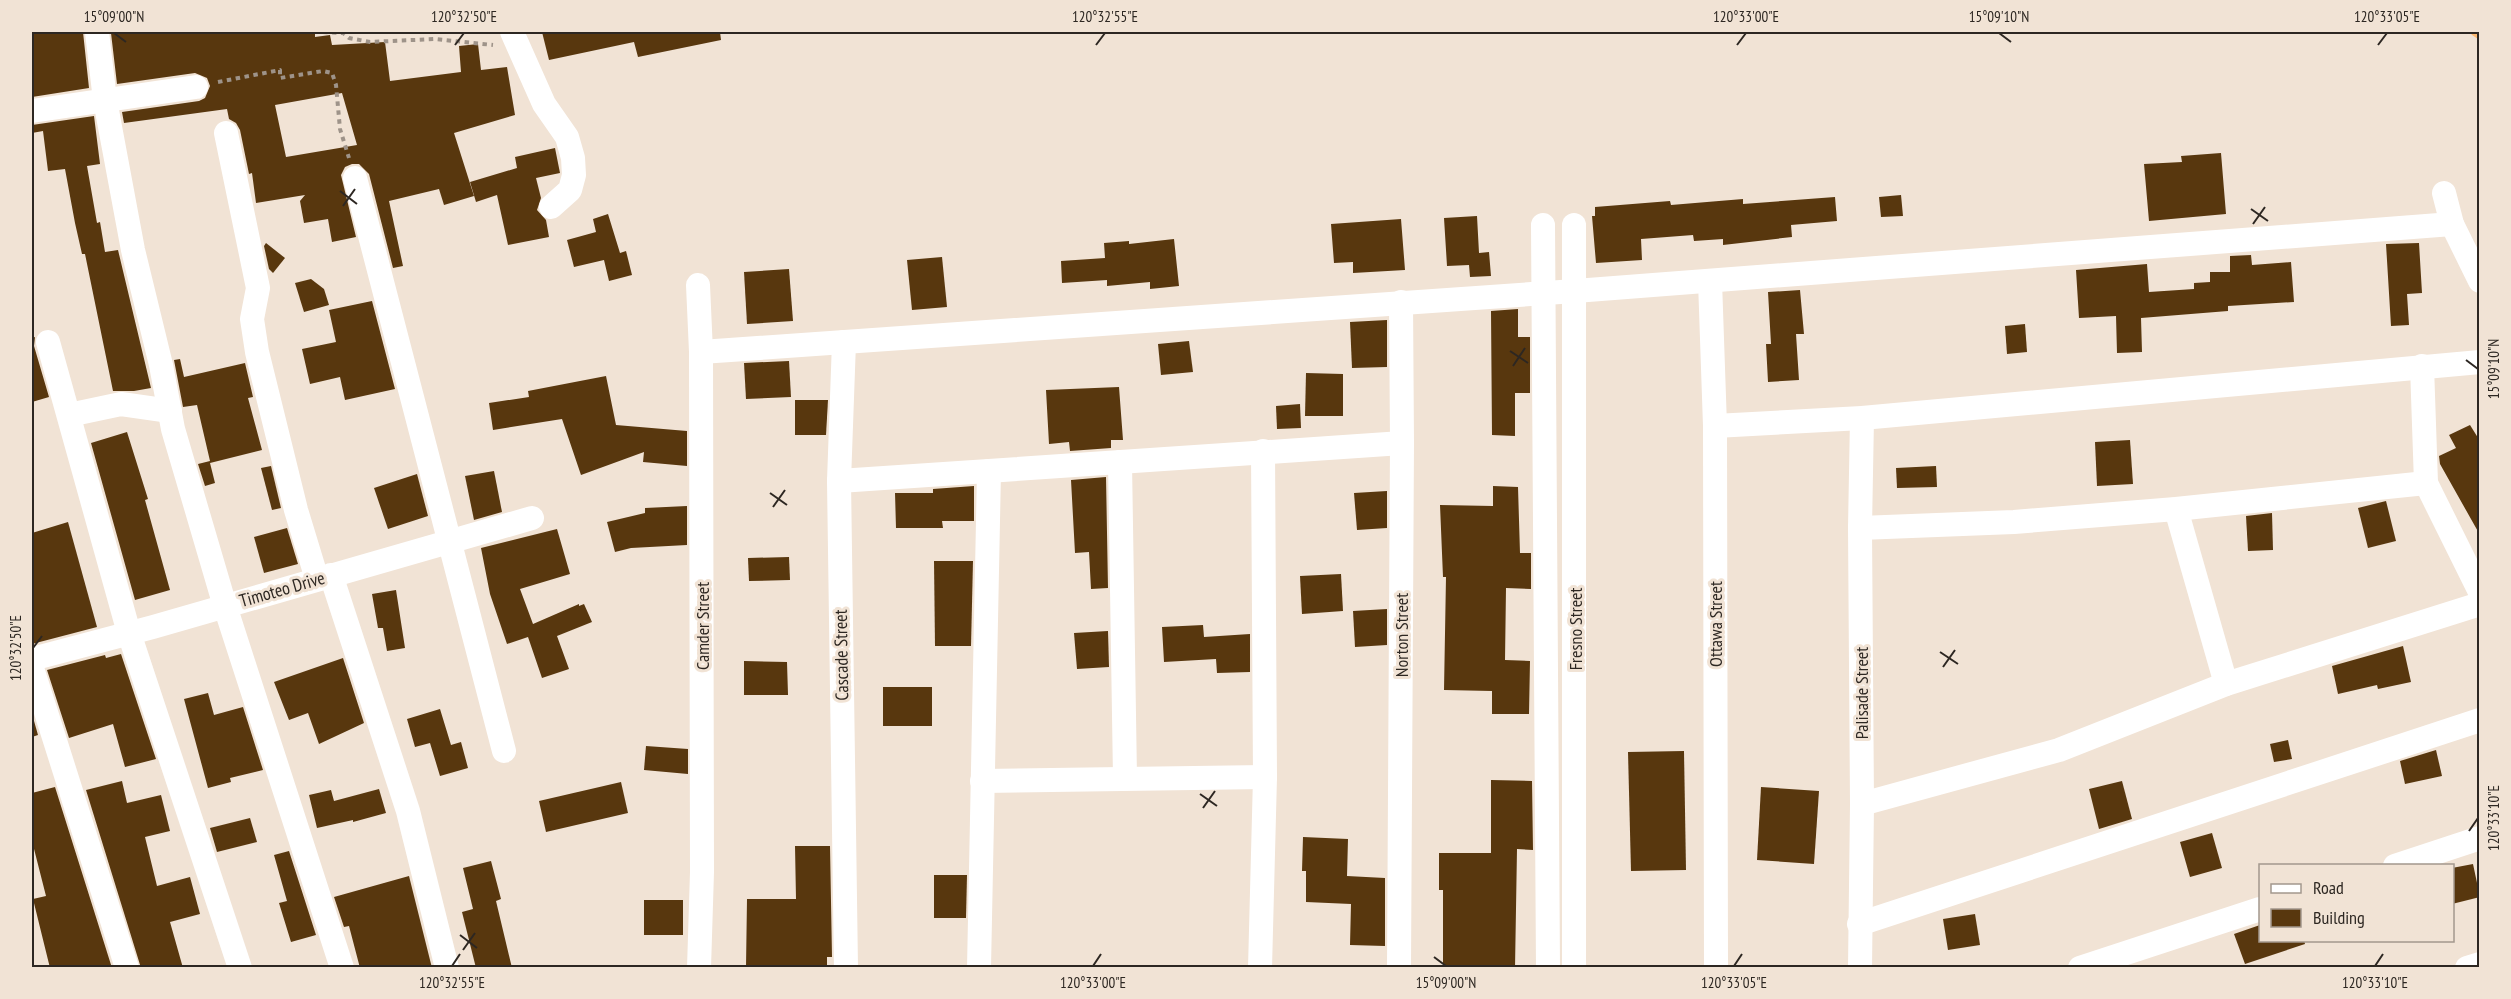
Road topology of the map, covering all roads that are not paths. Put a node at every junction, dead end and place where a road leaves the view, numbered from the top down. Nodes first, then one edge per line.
1 (97, 32) edge
2 (513, 35) edge
3 (196, 87) road end
4 (105, 100) junction
5 (32, 111) edge
6 (226, 133) dead end
7 (355, 178) road end
8 (2444, 193) dead end
9 (551, 207) dead end
10 (2452, 224) junction
11 (1543, 225) dead end
12 (1574, 225) dead end
13 (1710, 281) junction
14 (2480, 281) edge
15 (698, 285) dead end
16 (1575, 291) junction
17 (1545, 293) junction
18 (1401, 302) junction
19 (48, 342) dead end
20 (844, 342) junction
21 (701, 352) junction
22 (2480, 362) edge
23 (2422, 366) junction
24 (170, 411) junction
25 (69, 415) junction
26 (1862, 417) junction
27 (1715, 426) junction
28 (1402, 442) junction
29 (1263, 451) junction
30 (1119, 462) junction
31 (989, 471) junction
32 (839, 481) junction
33 (2426, 483) junction
34 (2176, 509) junction
35 (532, 518) dead end
36 (1860, 528) junction
37 (451, 541) junction
38 (324, 577) junction
39 (2480, 592) edge
40 (2480, 604) edge
41 (225, 606) junction
42 (129, 633) junction
43 (32, 659) edge
44 (32, 668) edge
45 (2226, 684) junction
46 (2480, 720) edge
47 (504, 751) dead end
48 (1265, 777) junction
49 (1125, 778) junction
50 (982, 782) junction
51 (1862, 804) junction
52 (2480, 838) edge
53 (2401, 864) edge
54 (2259, 909) edge
55 (1859, 924) junction
56 (2480, 964) edge
57 (127, 968) edge
58 (240, 968) edge
59 (342, 968) edge
60 (447, 968) edge
61 (699, 968) edge
62 (846, 968) edge
63 (979, 968) edge
64 (1260, 968) edge
65 (1399, 968) edge
66 (1548, 968) edge
67 (1574, 968) edge
68 (1716, 968) edge
69 (1860, 968) edge
70 (2080, 968) edge
71 (2467, 968) edge

1 - 4 street
2 - 9 street
3 - 4 street
4 - 5 street
4 - 24 street
6 - 38 street
7 - 37 street
8 - 10 street
10 - 13 street
10 - 14 street
11 - 17 street, Fresno Street
12 - 16 street, Fresno Street
13 - 16 street
13 - 27 street, Ottawa Street
15 - 21 street, Camder Street
16 - 17 street
16 - 67 street, Fresno Street
17 - 18 street
17 - 66 street, Fresno Street
18 - 20 street
18 - 28 street, Norton Street
19 - 25 street
20 - 21 street
20 - 32 street, Cascade Street
21 - 61 street, Camder Street
22 - 23 street
23 - 26 street
23 - 33 street
24 - 25 street
24 - 41 street
25 - 42 street
26 - 27 street
26 - 36 street, Palisade Street
27 - 68 street, Ottawa Street
28 - 29 street
28 - 65 street, Norton Street
29 - 30 street
29 - 48 street
30 - 31 street
30 - 49 street
31 - 32 street
31 - 50 street
32 - 62 street, Cascade Street
33 - 34 street
33 - 39 street
34 - 36 street
34 - 45 street
35 - 37 street, Timoteo Drive
36 - 51 street, Palisade Street
37 - 38 street, Timoteo Drive
37 - 47 street
38 - 41 street, Timoteo Drive
38 - 60 street
40 - 45 street
41 - 42 street, Timoteo Drive
41 - 59 street
42 - 43 street, Timoteo Drive
42 - 58 street
44 - 57 street
45 - 51 street
46 - 55 street
48 - 49 street
48 - 64 street
49 - 50 street
50 - 63 street
51 - 55 street, Palisade Street
52 - 53 street
54 - 70 street
55 - 69 street, Palisade Street
56 - 71 street

